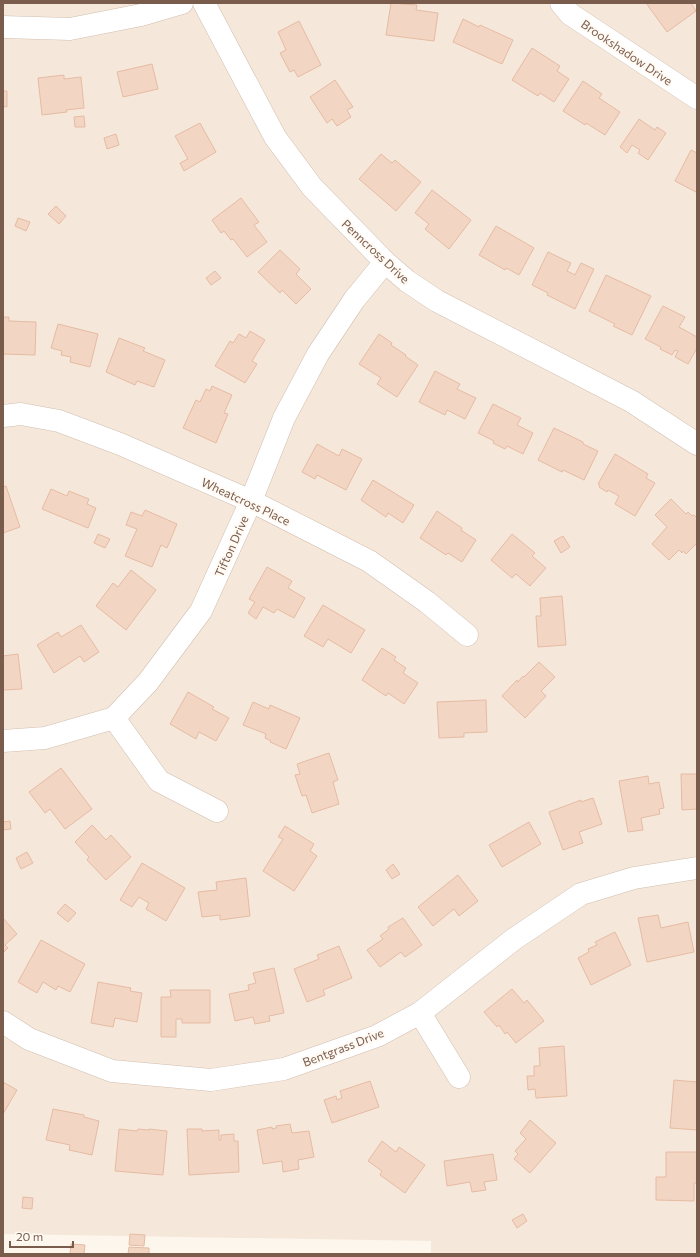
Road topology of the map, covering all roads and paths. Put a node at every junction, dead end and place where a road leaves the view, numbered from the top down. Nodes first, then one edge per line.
1 (182, 3) edge
2 (204, 3) edge
3 (569, 7) edge
4 (3, 27) edge
5 (697, 98) edge
6 (385, 262) junction
7 (3, 416) edge
8 (697, 444) edge
9 (251, 501) junction
10 (467, 635) dead end
11 (114, 718) junction
12 (3, 741) edge
13 (217, 811) dead end
14 (697, 868) edge
15 (420, 1013) junction
16 (3, 1022) edge
17 (459, 1076) dead end

1 - 4 street
2 - 6 street, Penncross Drive
3 - 5 street, Brookshadow Drive
6 - 8 street, Penncross Drive
6 - 9 street, Tifton Drive
7 - 9 street, Wheatcross Place
9 - 10 street, Wheatcross Place
9 - 11 street, Tifton Drive
11 - 12 street
11 - 13 street
14 - 15 street, Bentgrass Drive
15 - 16 street, Bentgrass Drive
15 - 17 street

